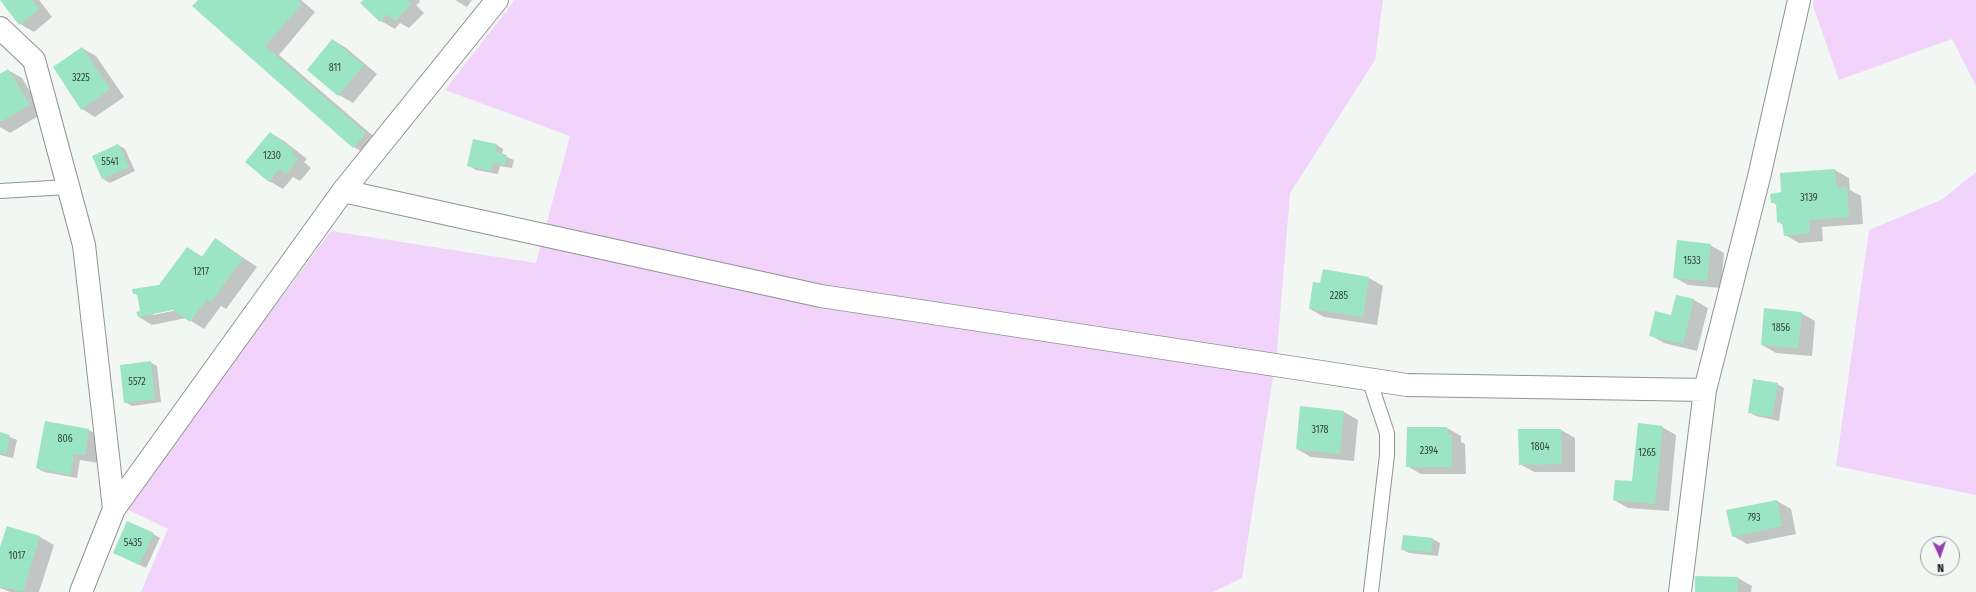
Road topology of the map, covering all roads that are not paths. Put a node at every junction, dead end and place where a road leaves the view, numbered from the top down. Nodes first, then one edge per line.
1 (497, 0) edge
2 (1799, 0) edge
3 (0, 28) edge
4 (68, 187) junction
5 (0, 191) edge
6 (343, 191) junction
7 (1369, 379) junction
8 (1705, 390) junction
9 (114, 509) junction
10 (81, 592) edge
11 (1371, 592) edge
12 (1680, 592) edge

1 - 6 street
2 - 8 street
3 - 4 street
4 - 5 lane
4 - 9 street
6 - 7 street
6 - 9 street
7 - 8 street
7 - 11 lane
8 - 12 street
9 - 10 street

